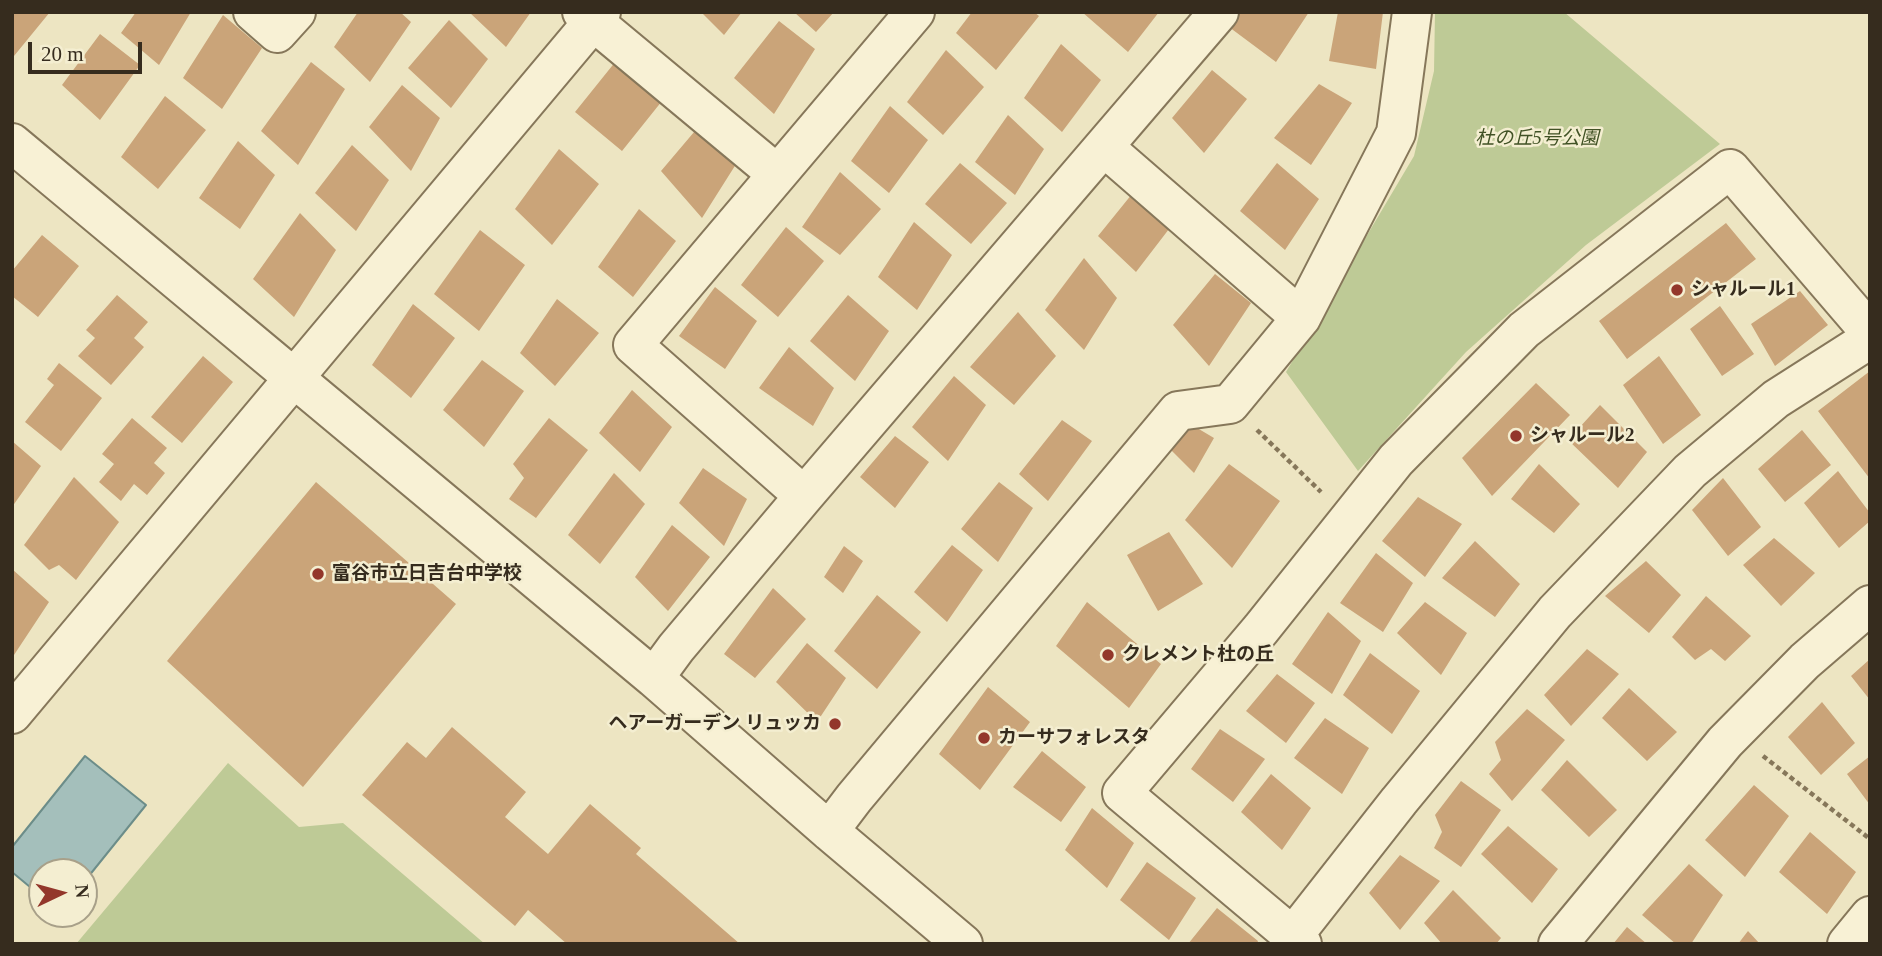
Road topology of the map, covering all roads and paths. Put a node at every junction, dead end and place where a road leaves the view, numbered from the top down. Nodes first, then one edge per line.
1 (253, 12) edge
2 (296, 12) edge
3 (915, 12) edge
4 (1219, 12) edge
5 (1412, 12) edge
6 (592, 15) edge
7 (1104, 147) junction
8 (17, 156) edge
9 (777, 174) junction
10 (1301, 318) junction
11 (1870, 332) edge
12 (1870, 339) edge
13 (294, 377) junction
14 (1230, 404) junction
15 (1308, 480) dead end
16 (804, 496) junction
17 (1870, 605) edge
18 (654, 678) junction
19 (12, 713) edge
20 (1733, 733) junction
21 (829, 831) junction
22 (1870, 839) edge
23 (1870, 916) edge
24 (1298, 940) edge
25 (963, 944) edge
26 (1558, 944) edge
27 (1847, 944) edge

1 - 2 street
3 - 9 street
4 - 7 street
5 - 10 street
6 - 9 street
6 - 13 street
7 - 10 street
7 - 16 street
8 - 13 street
9 - 16 street
10 - 14 street
11 - 24 street
12 - 24 street
13 - 18 street
13 - 19 street
14 - 15 path
14 - 21 street
16 - 18 street
17 - 20 street
18 - 21 street
20 - 22 path
20 - 26 street
21 - 25 street
23 - 27 street

